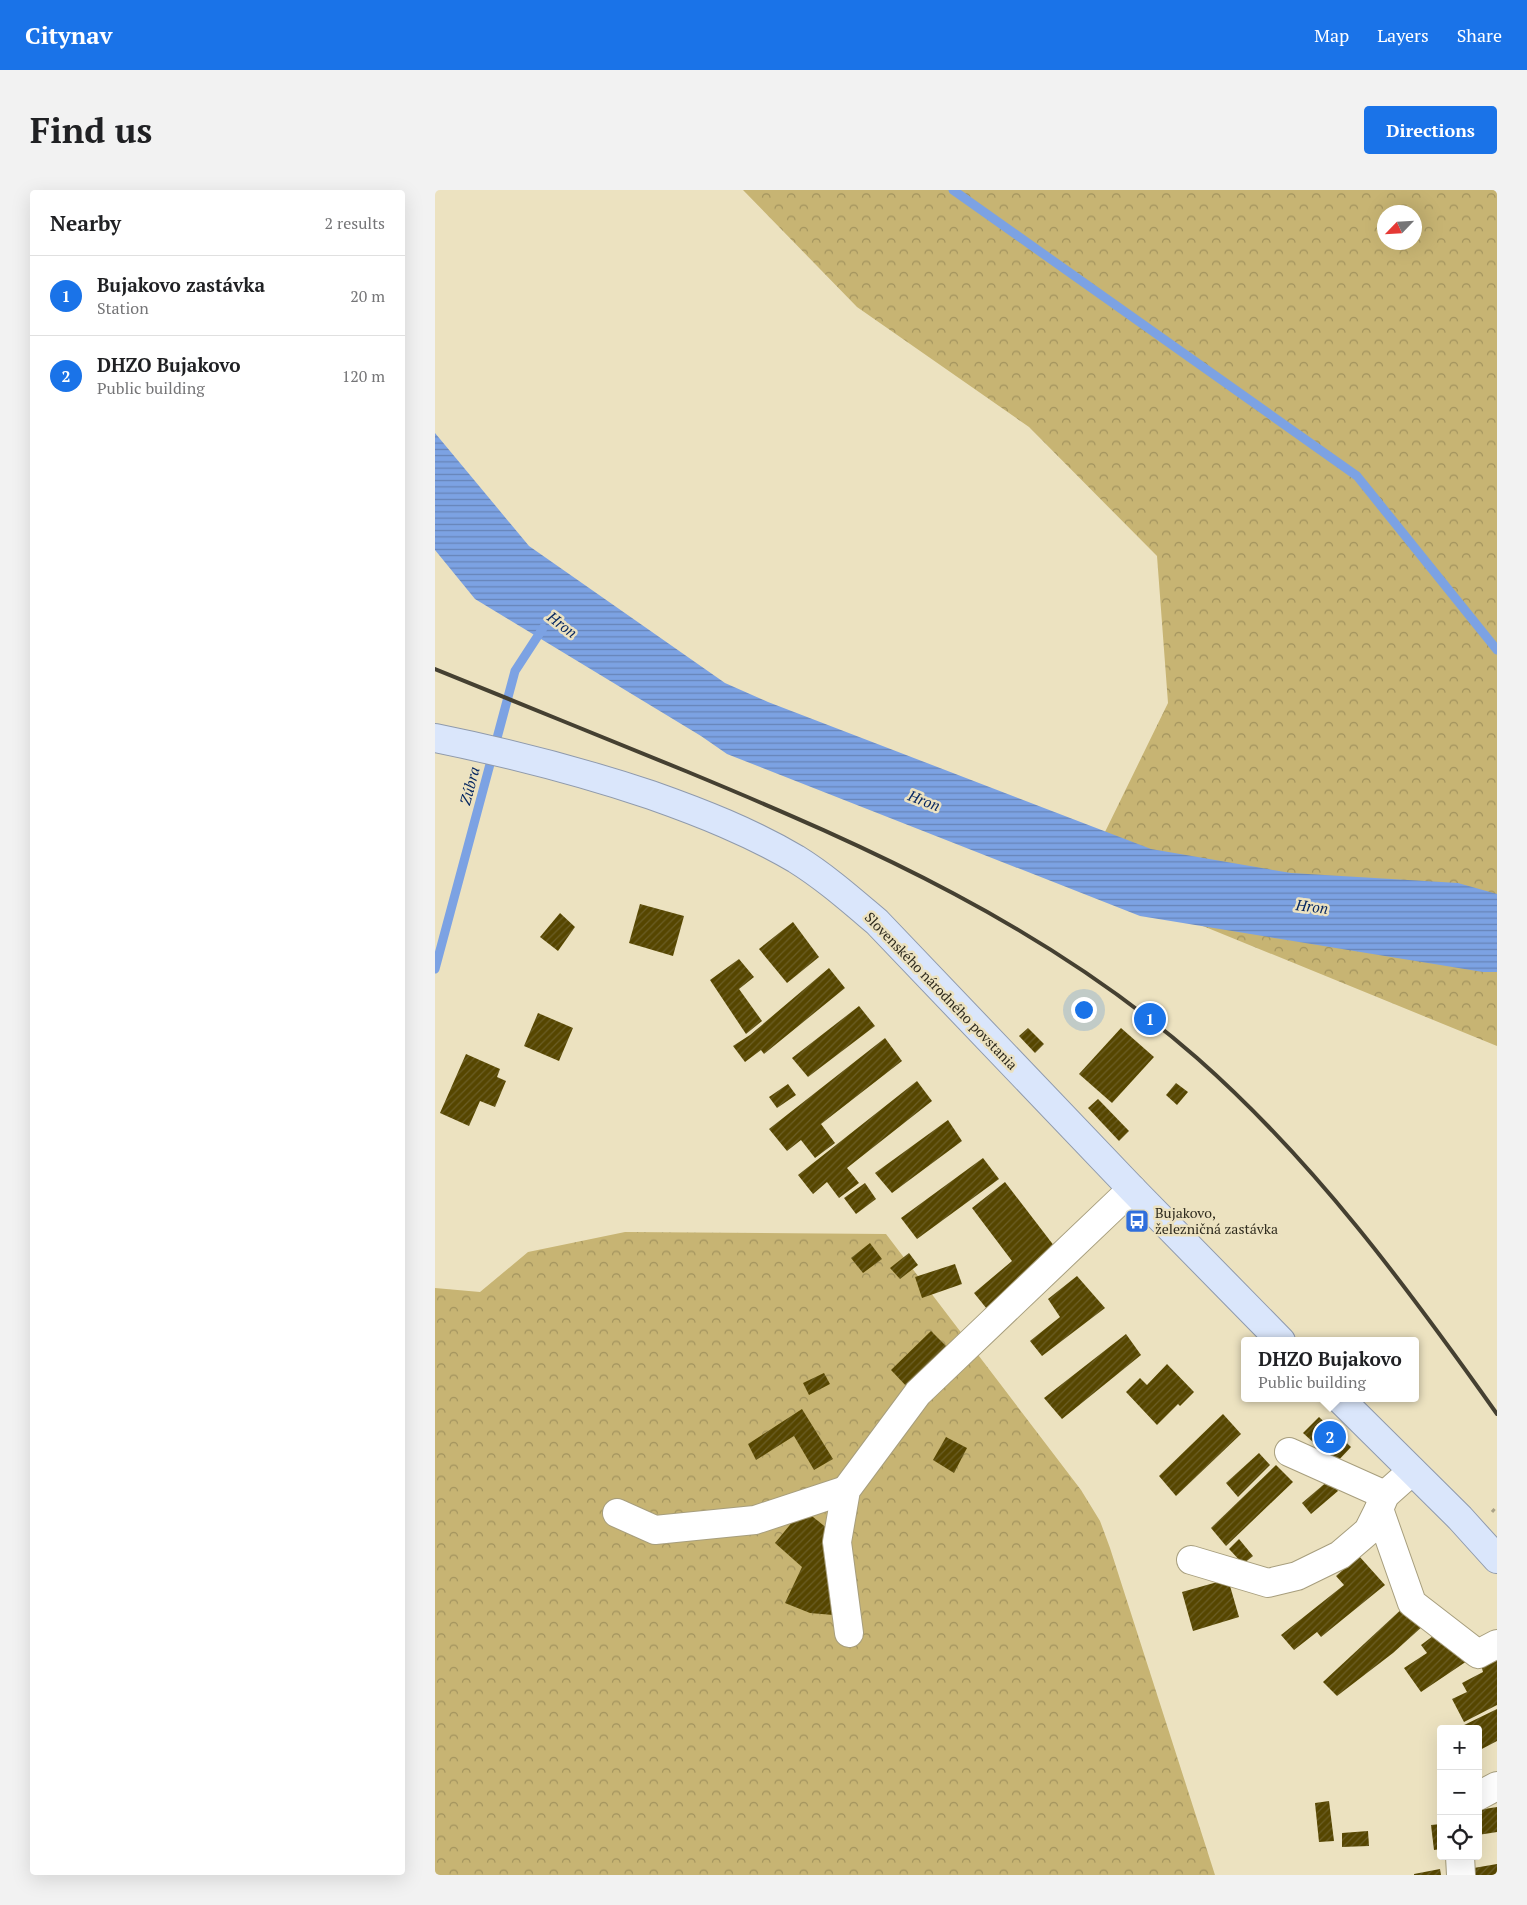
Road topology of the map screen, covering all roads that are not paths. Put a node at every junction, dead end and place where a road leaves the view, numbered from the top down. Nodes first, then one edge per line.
1 (435, 738) edge
2 (1132, 1189) junction
3 (1277, 1337) edge
4 (1343, 1402) edge
5 (1289, 1452) dead end
6 (1412, 1472) junction
7 (845, 1490) junction
8 (1382, 1502) junction
9 (617, 1513) dead end
10 (1497, 1559) edge
11 (1191, 1560) dead end
12 (849, 1633) dead end
13 (1497, 1644) edge
14 (1497, 1786) edge
15 (1482, 1794) edge
16 (1460, 1860) edge
17 (1461, 1875) edge

1 - 2 main road, Slovenského národného povstania
2 - 3 main road, Slovenského národného povstania
2 - 7 street
4 - 6 main road
5 - 8 street
6 - 8 street
6 - 10 main road
7 - 9 street
7 - 12 street
8 - 11 street
8 - 13 street
14 - 15 street
16 - 17 street

